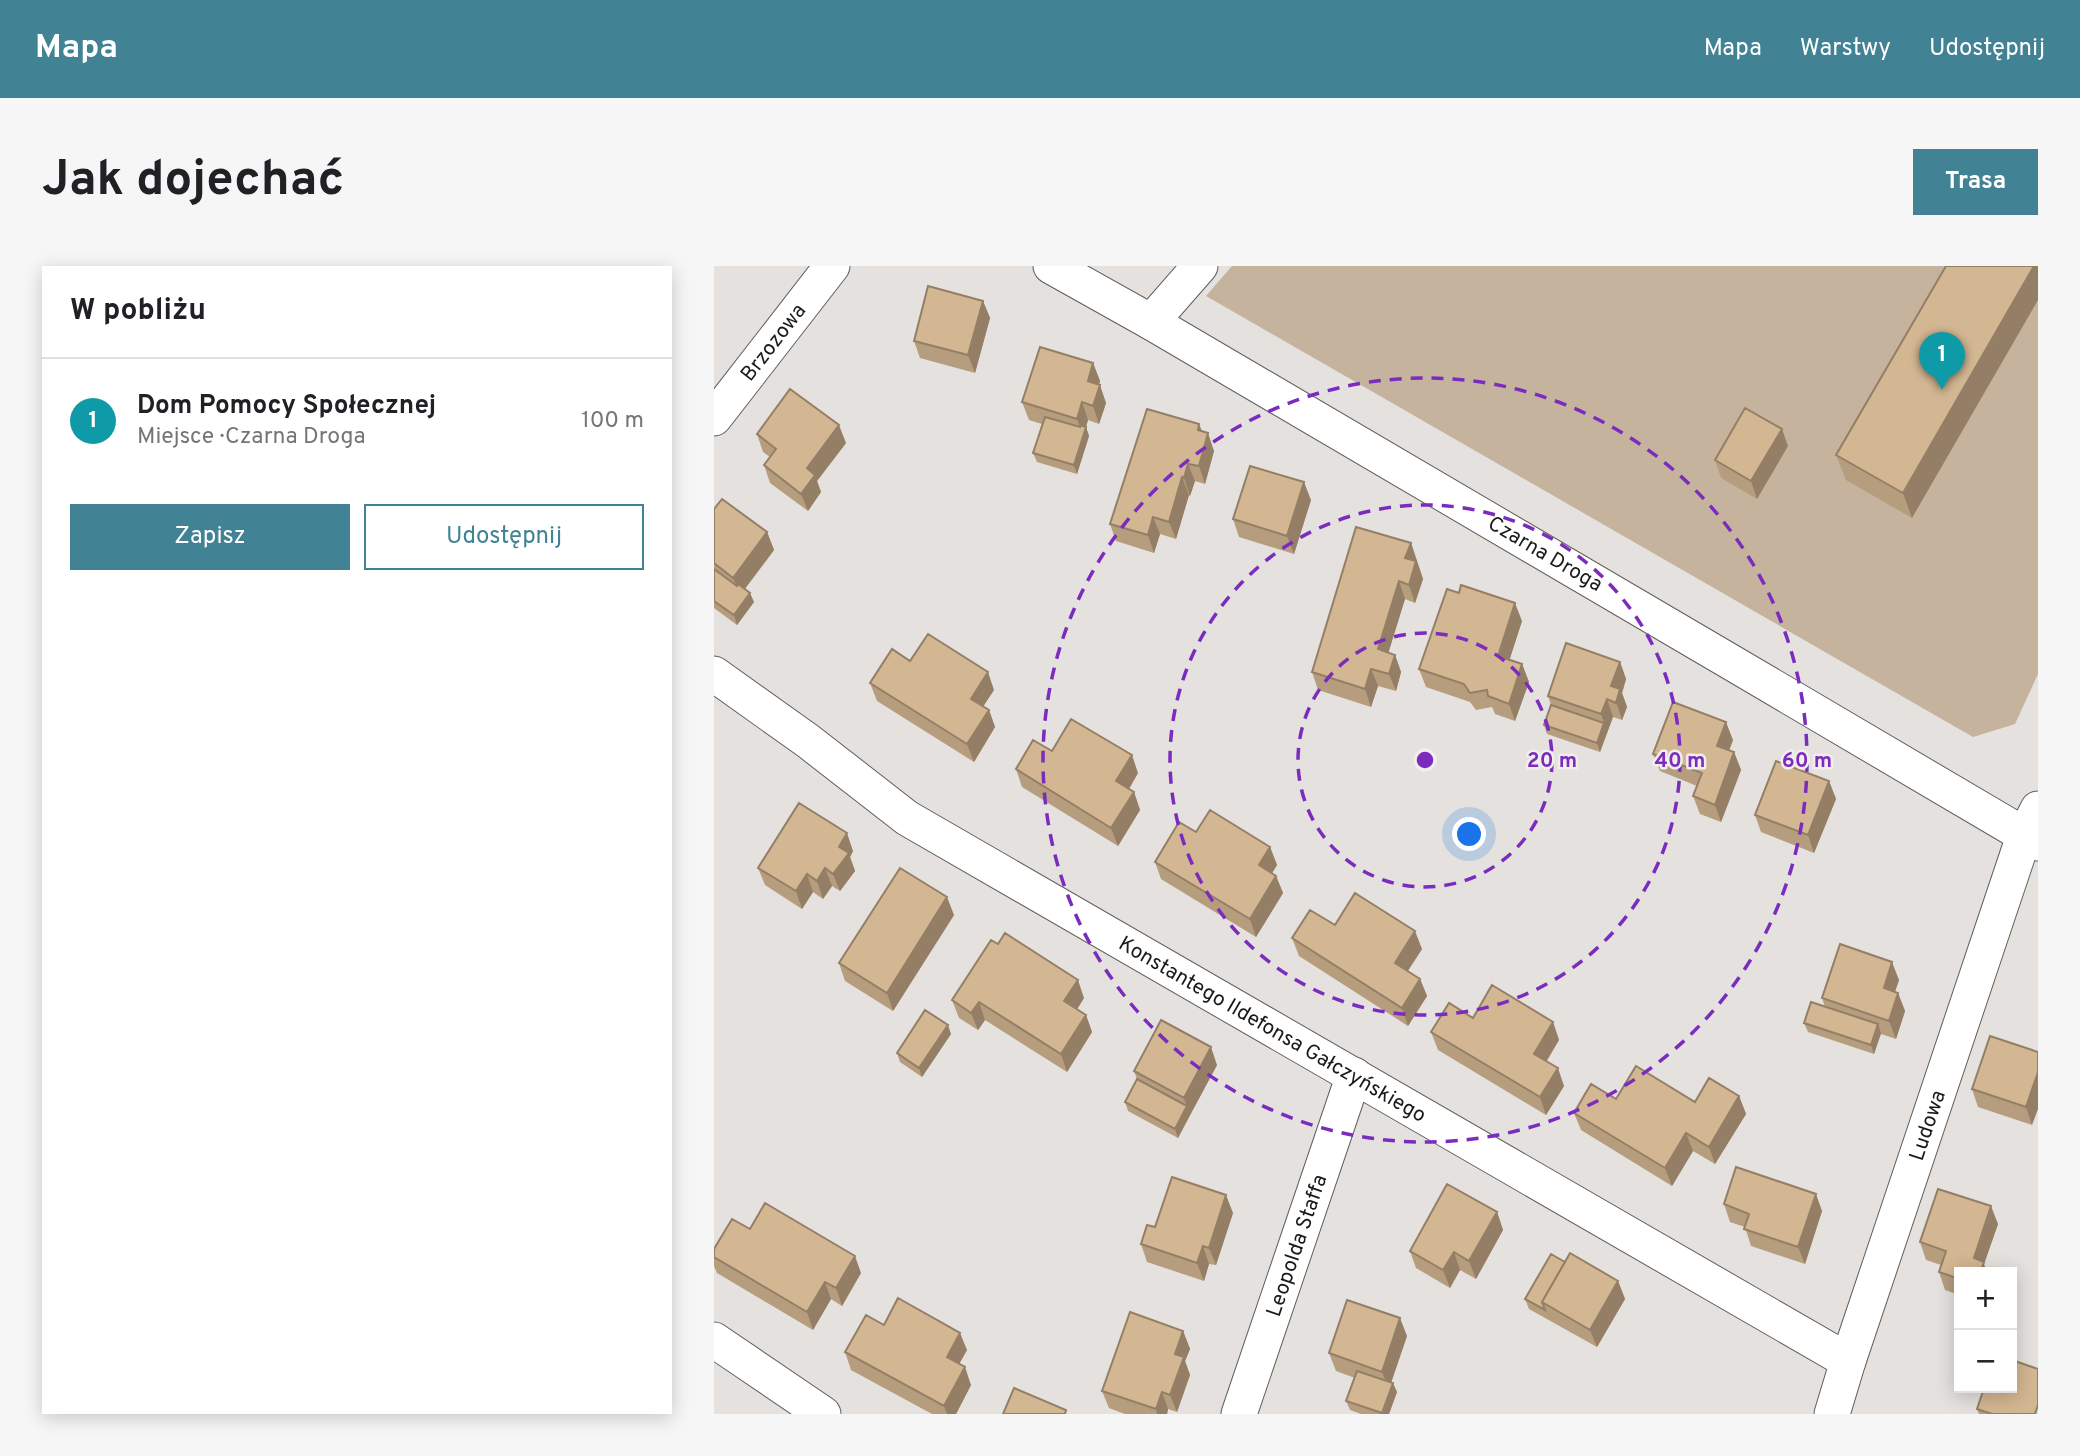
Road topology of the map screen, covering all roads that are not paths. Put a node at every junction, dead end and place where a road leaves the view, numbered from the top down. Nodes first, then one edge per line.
1 (832, 266) edge
2 (1051, 266) edge
3 (1200, 266) edge
4 (1151, 322) junction
5 (714, 418) edge
6 (714, 674) edge
7 (2034, 829) edge
8 (1354, 1074) junction
9 (714, 1340) edge
10 (1848, 1361) junction
11 (824, 1414) edge
12 (1239, 1414) edge
13 (1832, 1414) edge

1 - 5 street, Brzozowa
2 - 4 street, Czarna Droga
3 - 4 street
4 - 7 street, Czarna Droga
6 - 8 street, Konstantego Ildefonsa Gałczyńskiego
7 - 10 street, Ludowa
8 - 10 street, Konstantego Ildefonsa Gałczyńskiego
8 - 12 street, Leopolda Staffa
9 - 11 street
10 - 13 street, Ludowa

